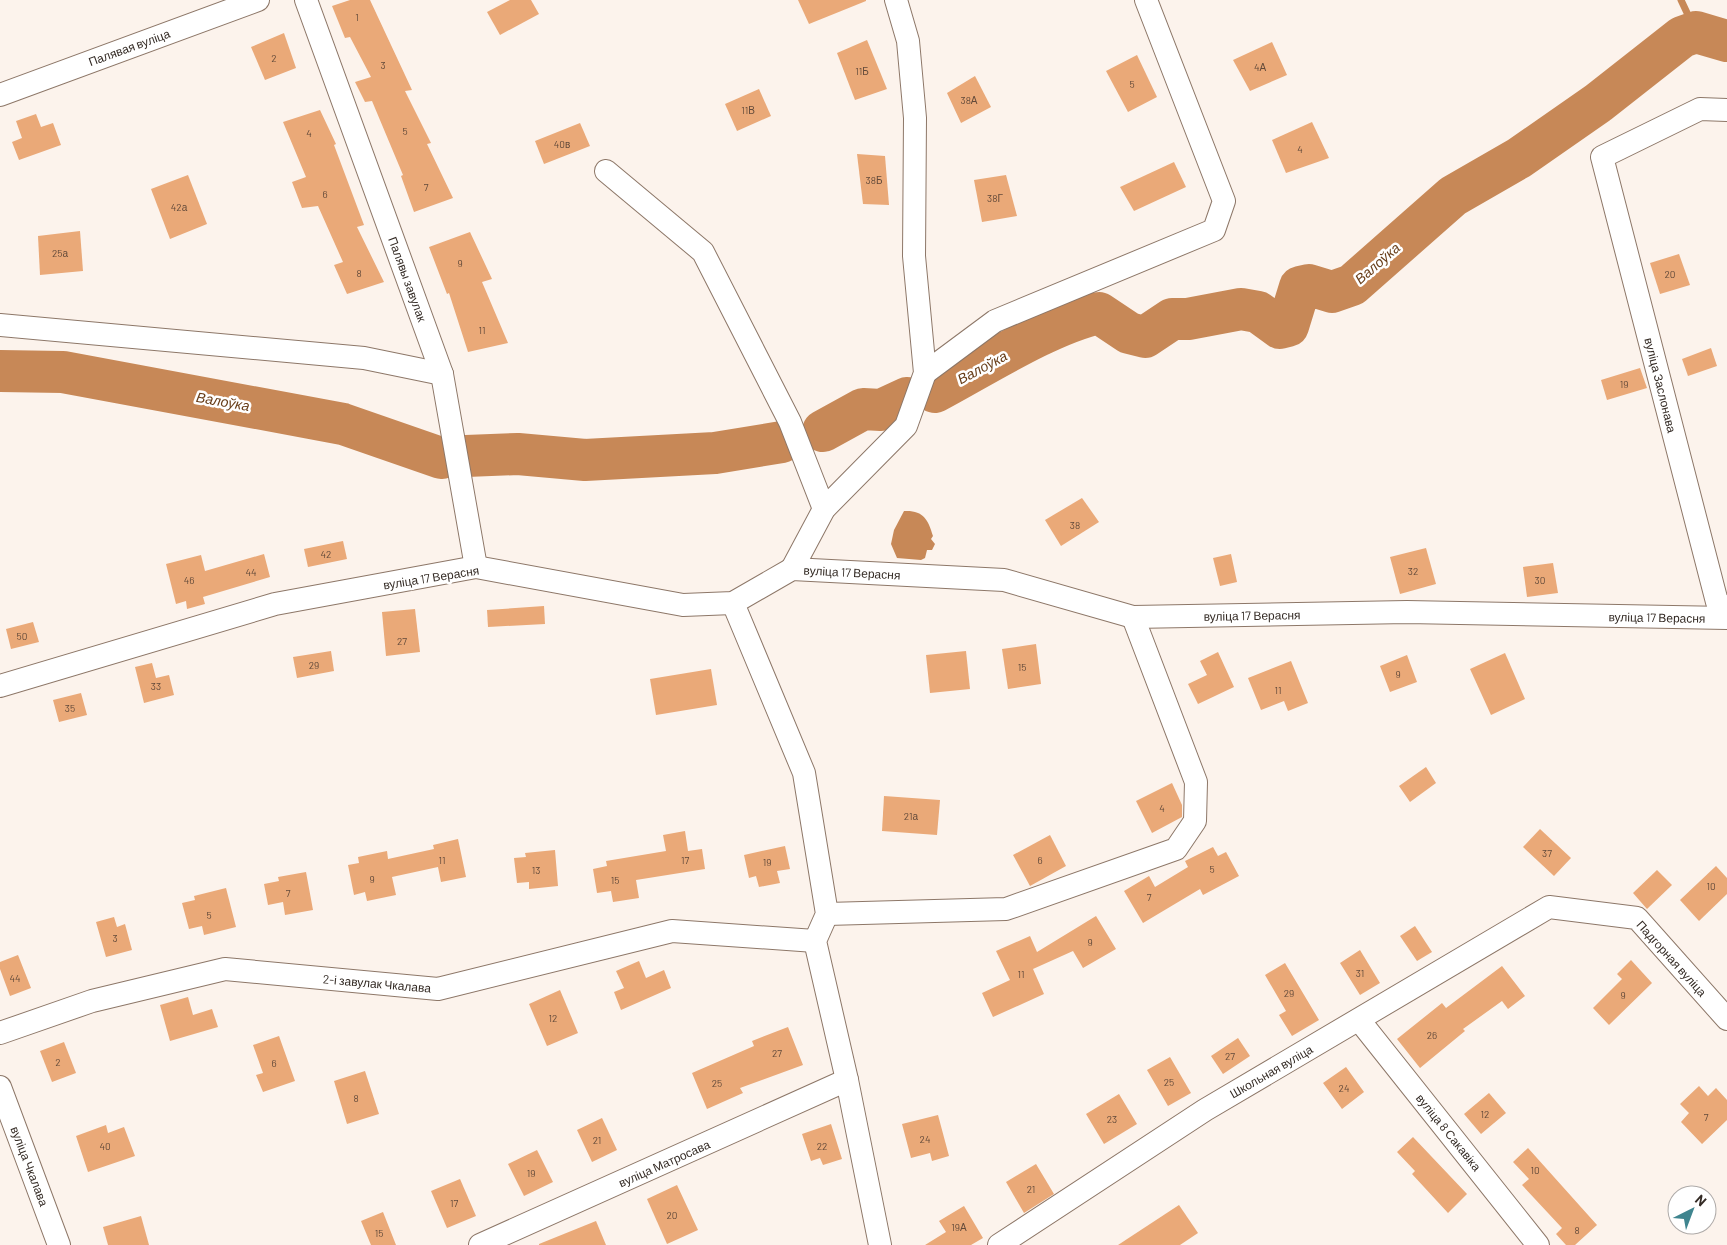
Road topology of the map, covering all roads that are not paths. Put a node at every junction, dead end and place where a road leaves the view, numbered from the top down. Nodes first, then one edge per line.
1 (258, 0) edge
2 (306, 0) edge
3 (896, 0) edge
4 (1146, 0) edge
5 (0, 95) edge
6 (1727, 110) edge
7 (606, 171) dead end
8 (0, 325) edge
9 (925, 373) junction
10 (442, 374) junction
11 (824, 509) junction
12 (476, 567) junction
13 (792, 569) junction
14 (733, 603) junction
15 (1727, 608) edge
16 (1133, 617) junction
17 (1727, 618) edge
18 (0, 686) edge
19 (1549, 907) joint
20 (827, 914) junction
21 (815, 941) junction
22 (1727, 1019) edge
23 (1359, 1020) junction
24 (0, 1033) edge
25 (847, 1080) junction
26 (0, 1087) edge
27 (59, 1245) edge
28 (480, 1245) edge
29 (880, 1245) edge
30 (999, 1245) edge
31 (1538, 1245) edge

1 - 5 street, Палявая вуліца
2 - 10 street, Палявы завулак
3 - 9 street
4 - 9 street
6 - 15 street, вуліца Заслонава
7 - 11 street
8 - 10 street
9 - 11 street
10 - 12 street, Палявы завулак
11 - 13 street
12 - 14 street, вуліца 17 Верасня
12 - 18 street, вуліца 17 Верасня
13 - 14 street, вуліца 17 Верасня
13 - 16 street, вуліца 17 Верасня
14 - 20 street
16 - 17 street, вуліца 17 Верасня
16 - 20 street
19 - 22 street, Падгорная вуліца
19 - 23 street, Школьная вуліца
20 - 21 street
21 - 24 street, 2-і завулак Чкалава
21 - 25 street
23 - 30 street, Школьная вуліца
23 - 31 street, вуліца 8 Сакавіка
25 - 28 street, вуліца Матросава
25 - 29 street
26 - 27 street, вуліца Чкалава

